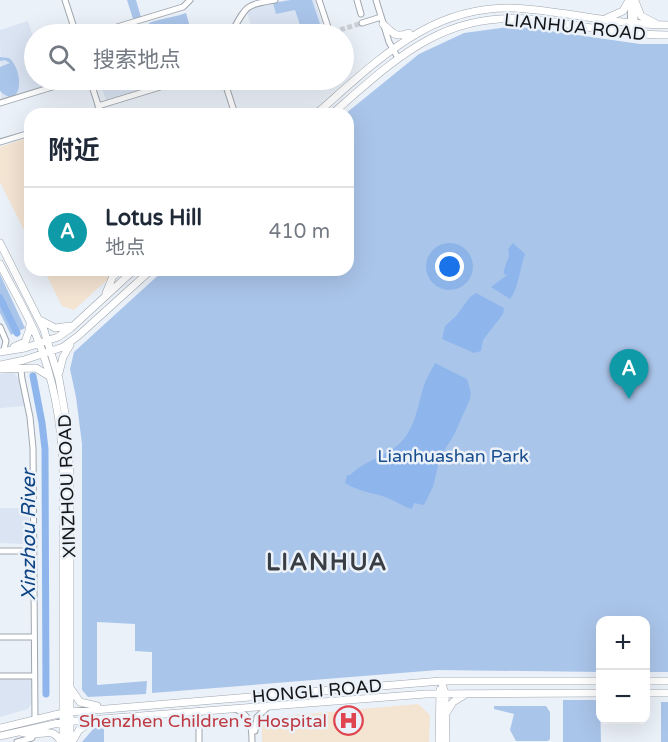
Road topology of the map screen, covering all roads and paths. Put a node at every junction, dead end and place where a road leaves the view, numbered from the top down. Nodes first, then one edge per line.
1 (64, 0) edge
2 (190, 0) edge
3 (275, 0) edge
4 (319, 0) edge
5 (357, 0) edge
6 (376, 0) edge
7 (632, 0) edge
8 (361, 14) dead end
9 (601, 19) junction
10 (382, 21) junction
11 (362, 23) tunnel mouth
12 (633, 23) junction
13 (73, 24) edge
14 (129, 24) edge
15 (236, 24) edge
16 (326, 24) edge
17 (664, 25) edge
18 (421, 30) junction
19 (633, 34) junction
20 (668, 35) edge
21 (393, 48) junction
22 (398, 58) junction
23 (354, 81) edge
24 (42, 90) edge
25 (93, 90) edge
26 (150, 90) edge
27 (227, 90) edge
28 (344, 90) edge
29 (147, 91) joint
30 (0, 103) edge
31 (99, 108) edge
32 (105, 108) edge
33 (233, 108) edge
34 (323, 108) edge
35 (339, 108) edge
36 (24, 135) edge
37 (0, 142) edge
38 (0, 243) edge
39 (0, 264) edge
40 (113, 276) edge
41 (127, 276) edge
42 (144, 276) edge
43 (104, 297) junction
44 (38, 318) junction
45 (30, 321) junction
46 (75, 324) junction
47 (0, 327) edge
48 (78, 336) junction
49 (5, 337) junction
50 (47, 340) junction
51 (39, 343) junction
52 (17, 346) junction
53 (1, 350) edge
54 (51, 351) junction
55 (43, 354) junction
56 (0, 364) edge
57 (25, 367) junction
58 (12, 368) junction
59 (0, 369) edge
60 (22, 379) junction
61 (55, 380) junction
62 (0, 551) edge
63 (34, 551) junction
64 (0, 637) edge
65 (34, 637) junction
66 (0, 676) edge
67 (34, 676) junction
68 (441, 681) junction
69 (596, 681) edge
70 (650, 681) edge
71 (668, 681) edge
72 (69, 687) junction
73 (442, 693) junction
74 (467, 693) junction
75 (596, 693) edge
76 (650, 693) edge
77 (668, 693) edge
78 (268, 707) junction
79 (112, 708) junction
80 (233, 709) junction
81 (200, 711) junction
82 (66, 712) junction
83 (446, 714) junction
84 (35, 719) junction
85 (96, 720) junction
86 (66, 722) junction
87 (0, 728) edge
88 (18, 732) junction
89 (0, 736) edge
90 (34, 737) edge
91 (20, 742) edge
92 (62, 742) edge
93 (71, 742) edge
94 (200, 742) edge
95 (254, 742) edge
96 (439, 742) edge
97 (446, 742) edge

1 - 13 street
2 - 14 street
3 - 15 street
4 - 16 street
5 - 8 street
6 - 10 street
7 - 9 main road
7 - 12 street
7 - 17 main road
9 - 12 main road, LIANHUA ROAD
9 - 18 main road, LIANHUA ROAD
10 - 11 street
10 - 18 main road
10 - 21 street
12 - 17 main road, LIANHUA ROAD
12 - 19 street
18 - 21 main road, LIANHUA ROAD
19 - 20 main road, LIANHUA ROAD
19 - 22 main road, LIANHUA ROAD
21 - 22 street
21 - 23 main road, LIANHUA ROAD
22 - 35 main road, LIANHUA ROAD
24 - 30 street
25 - 31 street
26 - 29 street
27 - 33 street
28 - 34 main road, LIANHUA ROAD
29 - 32 street
36 - 37 street
38 - 44 main road, XINZHOU ROAD
39 - 45 main road, XINZHOU ROAD
40 - 43 main road
41 - 43 main road
42 - 48 main road
43 - 46 main road
44 - 46 main road
44 - 50 main road, XINZHOU ROAD
45 - 51 main road, XINZHOU ROAD
45 - 52 main road
46 - 50 main road
47 - 49 street
48 - 54 main road
48 - 61 main road
49 - 52 street
49 - 53 street
50 - 51 main road
50 - 54 main road, XINZHOU ROAD
51 - 53 main road
51 - 55 main road, XINZHOU ROAD
52 - 53 main road
54 - 55 main road
54 - 61 main road, XINZHOU ROAD
55 - 56 main road
55 - 61 main road, XINZHOU ROAD
57 - 58 main road
57 - 60 street
57 - 61 main road
58 - 59 main road
58 - 60 street
60 - 63 street
61 - 72 main road, XINZHOU ROAD
61 - 82 main road, XINZHOU ROAD
62 - 63 street
63 - 65 street
64 - 65 street
65 - 67 street
66 - 67 street
67 - 84 street
68 - 69 main road, HONGLI ROAD
68 - 73 main road
68 - 79 main road, HONGLI ROAD
70 - 71 main road
72 - 79 main road
72 - 82 main road, XINZHOU ROAD
73 - 74 main road, HONGLI ROAD
73 - 78 main road, HONGLI ROAD
73 - 83 main road
73 - 96 main road
74 - 75 main road, HONGLI ROAD
74 - 83 main road
76 - 77 main road
78 - 80 main road, HONGLI ROAD
78 - 95 street
79 - 82 main road, HONGLI ROAD
80 - 81 main road, HONGLI ROAD
80 - 95 street
81 - 85 main road, HONGLI ROAD
81 - 94 street
82 - 84 main road, HONGLI ROAD
82 - 86 main road
83 - 97 main road
84 - 87 main road, HONGLI ROAD
85 - 86 main road, HONGLI ROAD
85 - 93 main road
86 - 88 main road, HONGLI ROAD
86 - 92 main road
86 - 93 main road
88 - 89 main road, HONGLI ROAD
88 - 90 main road
90 - 91 street
90 - 92 main road

